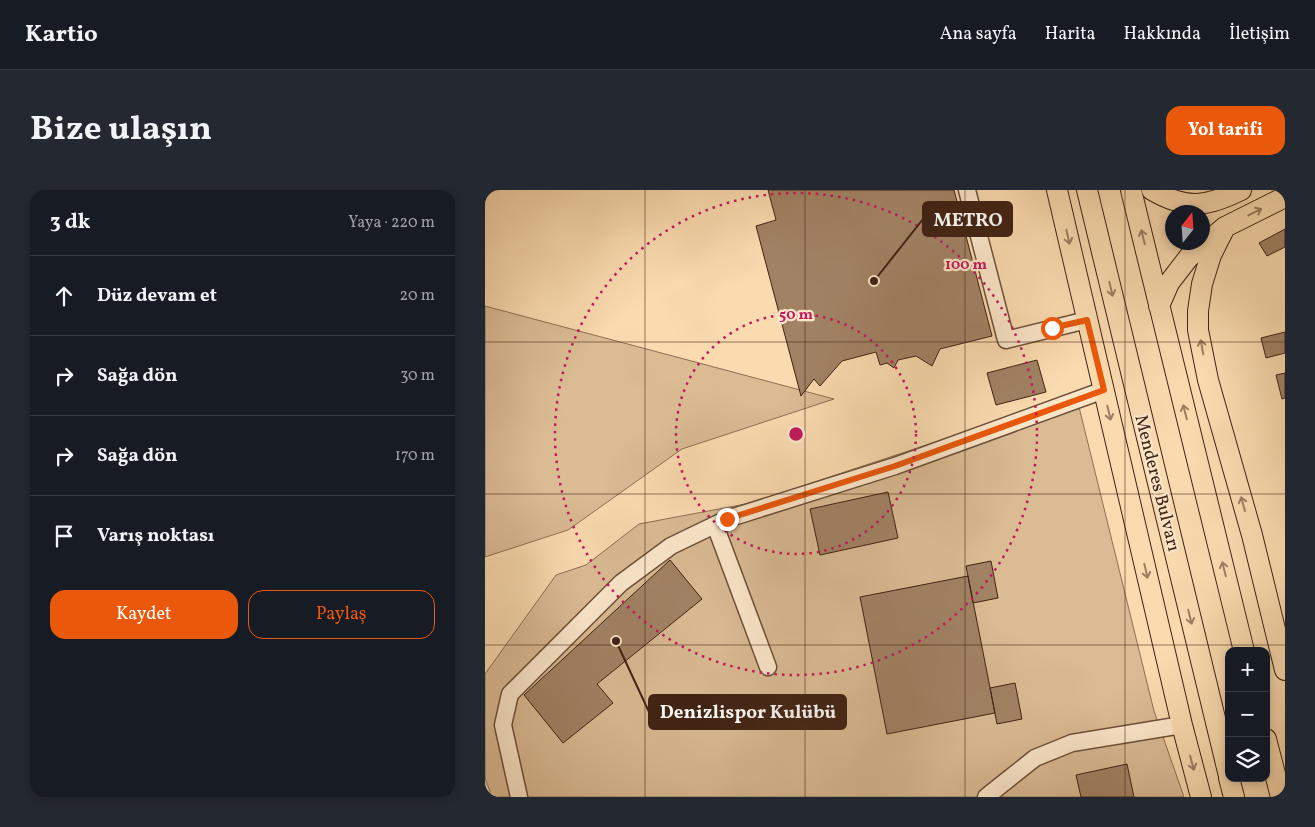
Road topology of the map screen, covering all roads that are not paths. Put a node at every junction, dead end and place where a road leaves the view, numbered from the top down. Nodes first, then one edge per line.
1 (967, 190) edge
2 (1057, 190) edge
3 (1087, 190) edge
4 (1131, 190) edge
5 (1152, 190) edge
6 (1199, 190) edge
7 (1235, 193) edge
8 (1285, 197) edge
9 (1225, 227) junction
10 (1159, 306) junction
11 (1087, 320) junction
12 (1104, 390) junction
13 (715, 525) junction
14 (1243, 647) edge
15 (1283, 649) edge
16 (768, 667) dead end
17 (1285, 670) edge
18 (1182, 724) junction
19 (1270, 754) edge
20 (1225, 760) edge
21 (1230, 782) edge
22 (519, 797) edge
23 (987, 797) edge
24 (1201, 797) edge
25 (1234, 797) edge
26 (1281, 797) edge

1 - 11 lane
2 -> 11 main road
3 -> 20 main road, Menderes Bulvarı
10 -> 4 main road
5 - 7 main road
6 - 7 main road
9 -> 8 main road
9 - 10 main road
15 -> 9 main road
14 -> 10 main road
11 - 12 main road
12 - 13 lane
12 -> 18 main road
13 - 16 lane
13 - 22 lane
15 - 17 main road
18 - 23 lane
18 -> 24 main road
19 - 26 main road
21 - 25 main road, Menderes Bulvarı

